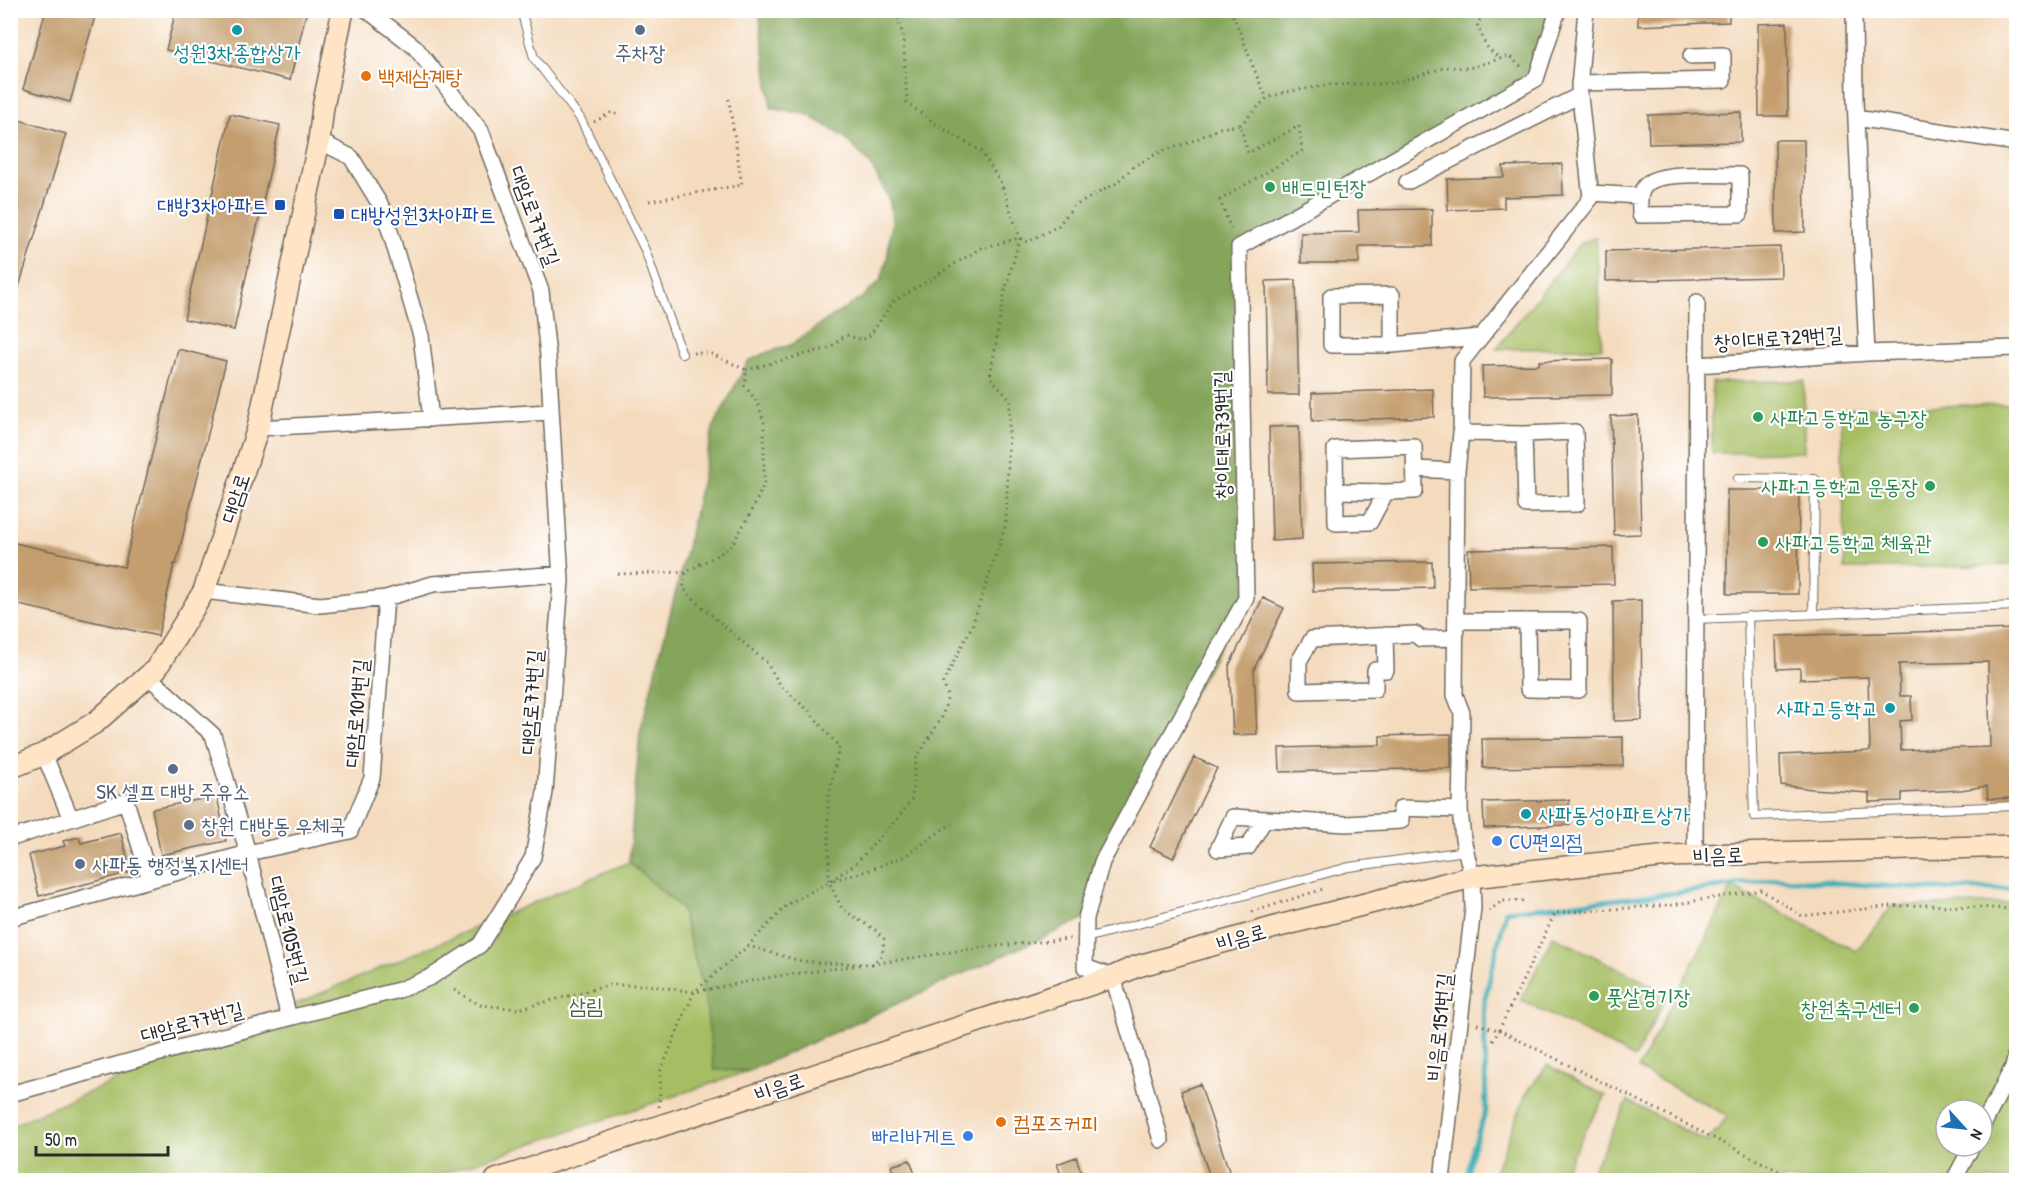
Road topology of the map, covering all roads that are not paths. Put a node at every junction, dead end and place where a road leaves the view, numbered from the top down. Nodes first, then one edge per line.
1 (343, 10) edge
2 (367, 10) edge
3 (521, 10) edge
4 (1558, 10) edge
5 (1586, 10) edge
6 (1854, 10) edge
7 (1691, 56) dead end
8 (1579, 89) junction
9 (1856, 118) junction
10 (319, 141) junction
11 (2016, 143) edge
12 (1407, 182) dead end
13 (1591, 193) junction
14 (1639, 196) junction
15 (1697, 302) dead end
16 (1480, 337) junction
17 (1392, 345) junction
18 (2016, 348) edge
19 (1867, 353) junction
20 (682, 354) dead end
21 (1697, 365) junction
22 (550, 412) junction
23 (431, 419) junction
24 (258, 428) junction
25 (1461, 433) junction
26 (1524, 434) junction
27 (1414, 469) junction
28 (1457, 471) junction
29 (1738, 478) dead end
30 (1336, 491) junction
31 (1386, 492) junction
32 (560, 574) junction
33 (204, 591) junction
34 (386, 598) junction
35 (2016, 606) edge
36 (1813, 614) junction
37 (1748, 616) junction
38 (1696, 619) junction
39 (1456, 621) junction
40 (1527, 621) junction
41 (1385, 635) junction
42 (1455, 639) junction
43 (148, 676) junction
44 (44, 754) junction
45 (10, 768) edge
46 (2016, 806) edge
47 (1460, 810) junction
48 (71, 819) junction
49 (1265, 819) dead end
50 (15, 837) dead end
51 (2016, 846) edge
52 (1466, 851) junction
53 (248, 853) junction
54 (1695, 855) junction
55 (1473, 878) junction
56 (150, 879) junction
57 (10, 918) edge
58 (1086, 938) junction
59 (1113, 977) junction
60 (289, 1018) junction
61 (2016, 1053) edge
62 (10, 1094) edge
63 (1994, 1104) edge
64 (1161, 1140) dead end
65 (1966, 1158) edge
66 (500, 1180) edge
67 (1442, 1180) edge
68 (1954, 1180) edge

1 - 10 street, 대암로
2 - 22 street, 대암로77번길
3 - 20 lane
4 - 58 street, 창이대로739번길
5 - 8 street
6 - 9 street, 창이대로729번길
7 - 8 street
8 - 12 street
8 - 13 street
9 - 11 street
9 - 19 street, 창이대로729번길
10 - 23 street
10 - 24 street, 대암로
13 - 14 street
13 - 16 street, 비음로151번길
14 - 14 street
15 - 21 street
16 - 17 street
16 - 25 street, 비음로151번길
17 - 17 street
18 - 19 street
19 - 21 street, 창이대로729번길
21 - 38 street, 창이대로729번길
22 - 23 street
22 - 32 street, 대암로77번길
23 - 24 street
24 - 33 street, 대암로
25 - 26 street
25 - 28 street, 비음로151번길
26 - 26 street
27 - 28 street
27 - 30 street
27 - 31 street
28 - 39 street, 비음로151번길
29 - 36 lane
30 - 31 street
30 - 31 street
32 - 34 street
32 - 60 street, 대암로77번길
33 - 34 street
33 - 43 street, 대암로
34 - 53 street, 대암로101번길
35 - 36 lane
36 - 37 lane
37 - 38 lane
37 - 46 lane
38 - 54 street, 창이대로729번길
39 - 40 street
39 - 42 street, 비음로151번길
40 - 40 street
41 - 41 street
41 - 42 street
42 - 47 street, 비음로151번길
43 - 44 street, 대암로
43 - 53 street, 대암로105번길
44 - 45 street, 대암로
44 - 48 street
47 - 49 street
47 - 52 street, 비음로151번길
48 - 50 street
48 - 56 street
51 - 54 street, 비음로
52 - 55 street, 비음로151번길
52 - 58 lane
53 - 56 street, 대암로105번길
53 - 60 street, 대암로105번길
54 - 55 street, 비음로
55 - 59 street, 비음로
55 - 67 street, 비음로151번길
56 - 57 street, 대암로105번길
58 - 59 street, 창이대로739번길
59 - 64 street
59 - 66 street, 비음로
60 - 62 street, 대암로77번길
61 - 63 street
65 - 68 street

